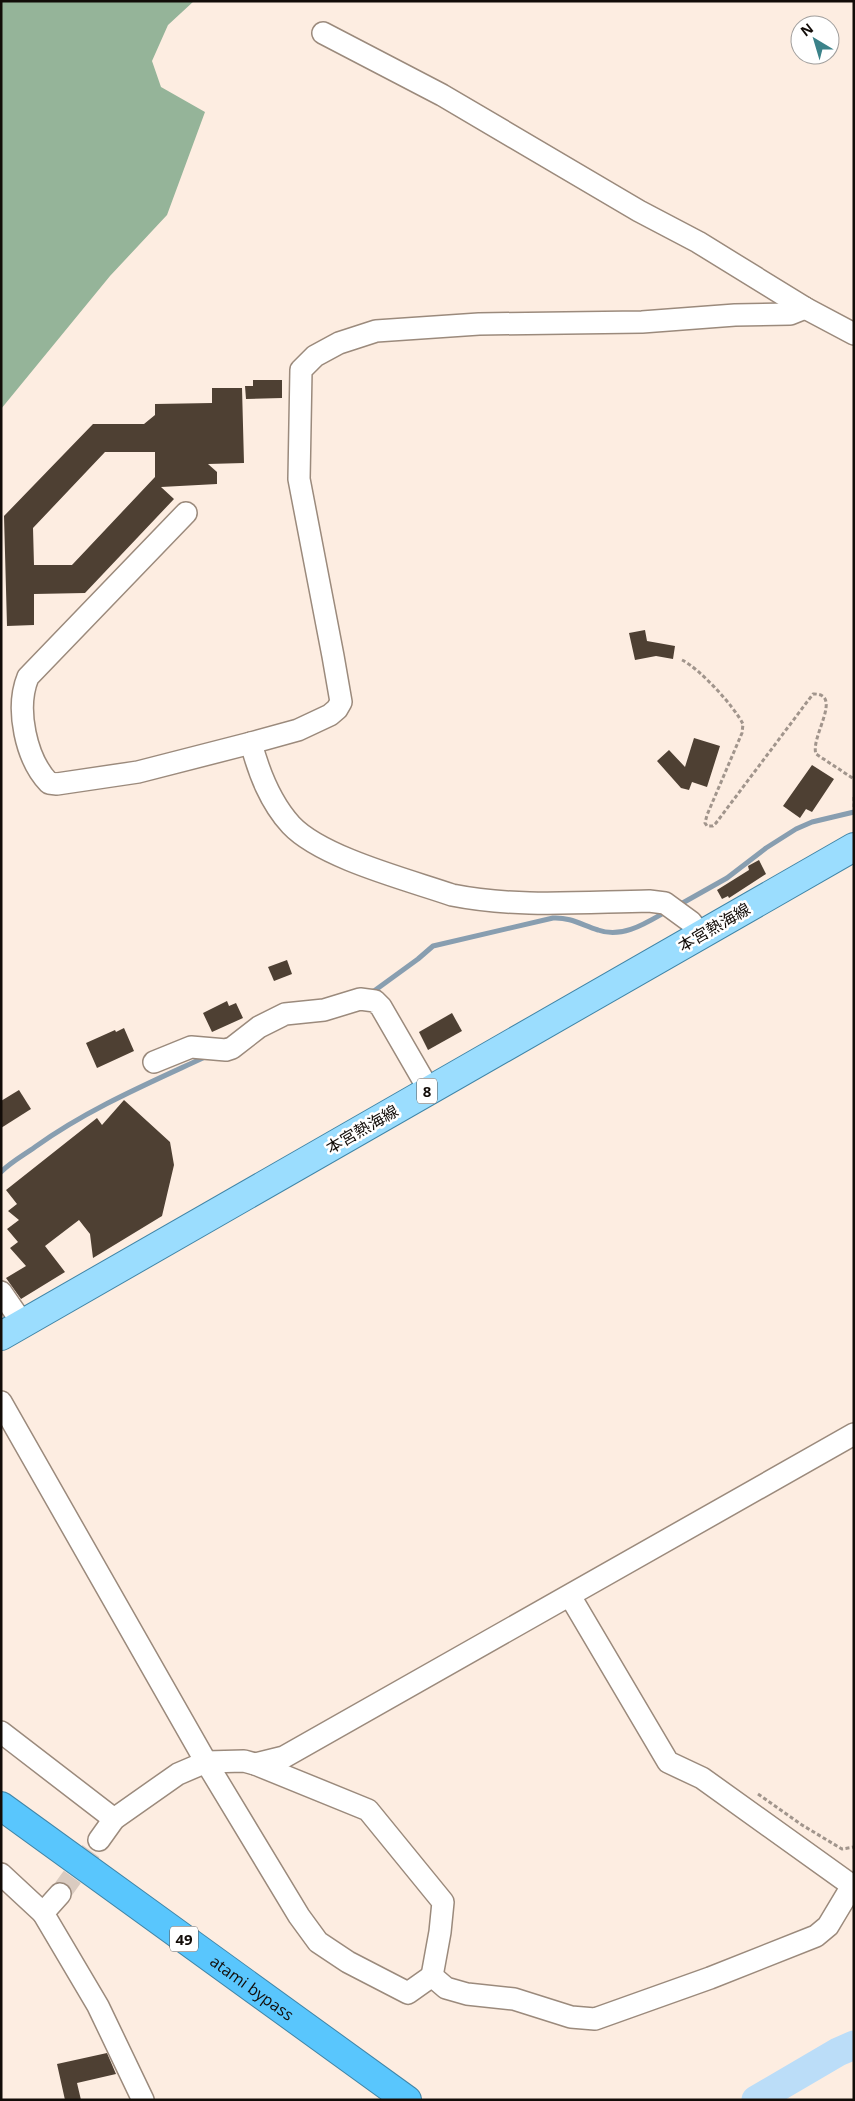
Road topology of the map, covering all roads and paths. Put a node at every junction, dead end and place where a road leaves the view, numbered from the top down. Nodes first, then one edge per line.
1 (323, 33) dead end
2 (805, 308) junction
3 (854, 334) edge
4 (186, 513) dead end
5 (682, 660) dead end
6 (251, 743) junction
7 (854, 780) edge
8 (854, 798) edge
9 (854, 807) edge
10 (854, 847) edge
11 (700, 934) junction
12 (154, 1062) dead end
13 (429, 1090) junction
14 (1, 1292) edge
15 (12, 1330) edge
16 (1, 1402) edge
17 (854, 1434) edge
18 (570, 1596) junction
19 (1, 1732) edge
20 (206, 1762) junction
21 (255, 1764) junction
22 (1, 1806) edge
23 (114, 1819) junction
24 (99, 1840) tunnel mouth
25 (1, 1874) edge
26 (853, 1887) edge
27 (60, 1894) tunnel mouth
28 (43, 1912) junction
29 (432, 1976) junction
30 (143, 2100) edge
31 (407, 2100) edge

1 - 2 street
2 - 3 street
2 - 6 street
4 - 6 street
5 - 7 path
6 - 11 street
8 - 9 path
10 - 11 main road, 本宮熱海線 / 8
11 - 13 main road, 本宮熱海線 / 8
12 - 13 street
13 - 15 main road, 本宮熱海線 / 8
14 - 15 street
16 - 20 street
17 - 18 street
18 - 21 street
18 - 26 street
19 - 23 street
20 - 21 street
20 - 23 street
20 - 29 street
21 - 29 street
22 - 31 highway, atami bypass / 49
23 - 24 street
25 - 28 street
26 - 29 street
27 - 28 street
28 - 30 street

